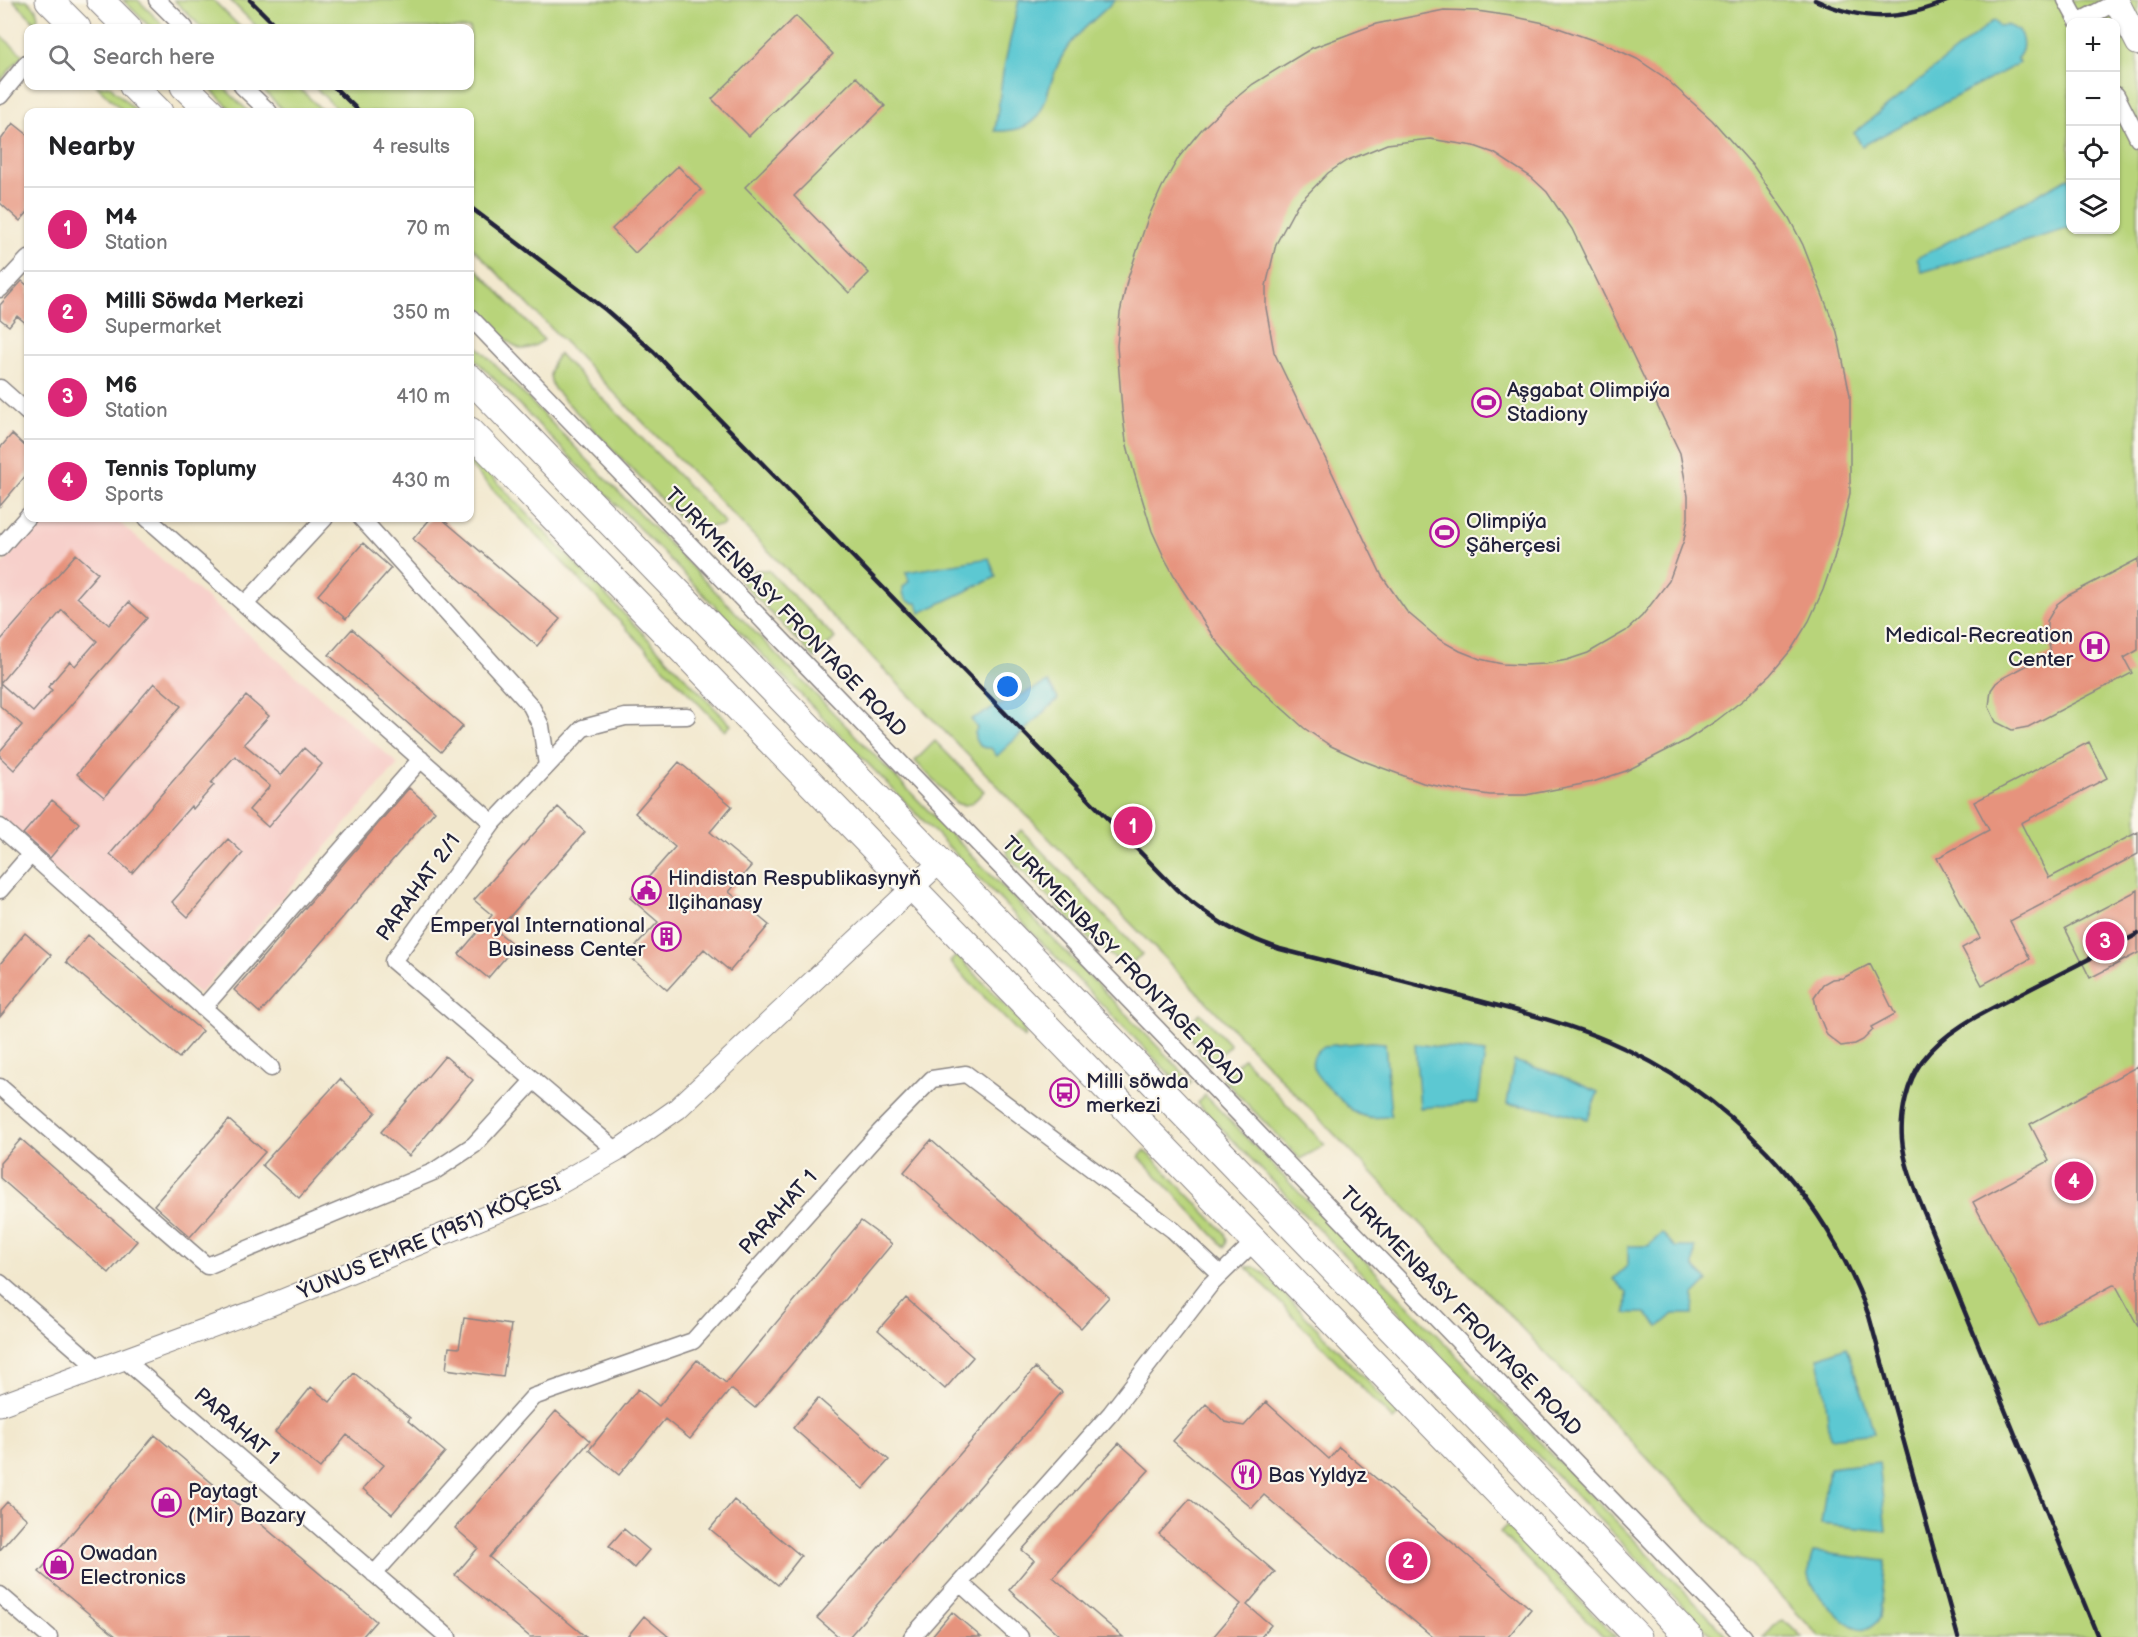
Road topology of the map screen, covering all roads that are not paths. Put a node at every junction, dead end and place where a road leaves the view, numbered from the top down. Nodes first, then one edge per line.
1 (100, 0) edge
2 (157, 0) edge
3 (2066, 0) edge
4 (2118, 1) edge
5 (2076, 18) edge
6 (2086, 18) edge
7 (124, 24) edge
8 (181, 24) edge
9 (2138, 43) edge
10 (24, 67) edge
11 (137, 90) edge
12 (188, 90) edge
13 (246, 90) edge
14 (0, 96) edge
15 (2120, 104) edge
16 (155, 108) edge
17 (207, 108) edge
18 (265, 108) edge
19 (2138, 138) edge
20 (24, 263) edge
21 (0, 289) edge
22 (474, 321) edge
23 (474, 382) edge
24 (0, 388) edge
25 (24, 409) edge
26 (474, 435) edge
27 (24, 521) edge
28 (152, 522) edge
29 (321, 522) edge
30 (365, 522) edge
31 (0, 548) edge
32 (245, 604) junction
33 (687, 716) dead end
34 (421, 759) junction
35 (547, 765) junction
36 (493, 823) junction
37 (0, 827) edge
38 (31, 854) junction
39 (939, 863) junction
40 (912, 887) junction
41 (0, 890) edge
42 (203, 1008) junction
43 (271, 1068) dead end
44 (534, 1080) junction
45 (0, 1087) edge
46 (617, 1151) junction
47 (1255, 1241) junction
48 (1220, 1275) junction
49 (0, 1282) edge
50 (125, 1360) junction
51 (99, 1369) junction
52 (0, 1406) edge
53 (374, 1574) junction
54 (960, 1583) junction
55 (0, 1595) edge
56 (49, 1637) edge
57 (448, 1637) edge
58 (912, 1637) edge
59 (1020, 1637) edge
60 (1638, 1637) edge
61 (1689, 1637) edge
62 (1744, 1637) edge

1 - 7 main road
2 - 8 street
3 - 5 street
4 - 6 street
4 - 9 main road
10 - 14 street
11 - 16 main road
12 - 17 main road
13 - 18 street
15 - 19 street
20 - 21 street
22 - 62 street, TURKMENBASY FRONTAGE ROAD
23 - 39 main road
24 - 25 street
26 - 40 main road
27 - 31 street
28 - 32 street
29 - 32 street
30 - 35 street
32 - 34 street
33 - 35 street, PARAHAT 2/1
34 - 36 street
34 - 42 street
35 - 36 street, PARAHAT 2/1
36 - 44 street, PARAHAT 2/1
37 - 38 street
38 - 41 street
38 - 42 street
39 - 40 street, ÝUNUS EMRE (1951) KÖÇESI
39 - 61 main road
40 - 46 street, ÝUNUS EMRE (1951) KÖÇESI
40 - 47 main road
42 - 43 street
44 - 45 street
44 - 46 street, PARAHAT 2/1
46 - 50 street, ÝUNUS EMRE (1951) KÖÇESI
47 - 48 street
47 - 60 main road
48 - 53 street, PARAHAT 1
48 - 54 street
49 - 51 street
50 - 51 street, ÝUNUS EMRE (1951) KÖÇESI
50 - 53 street, PARAHAT 1
51 - 52 street, ÝUNUS EMRE (1951) KÖÇESI
53 - 57 street, PARAHAT 1
54 - 58 street
54 - 59 street
55 - 56 street

